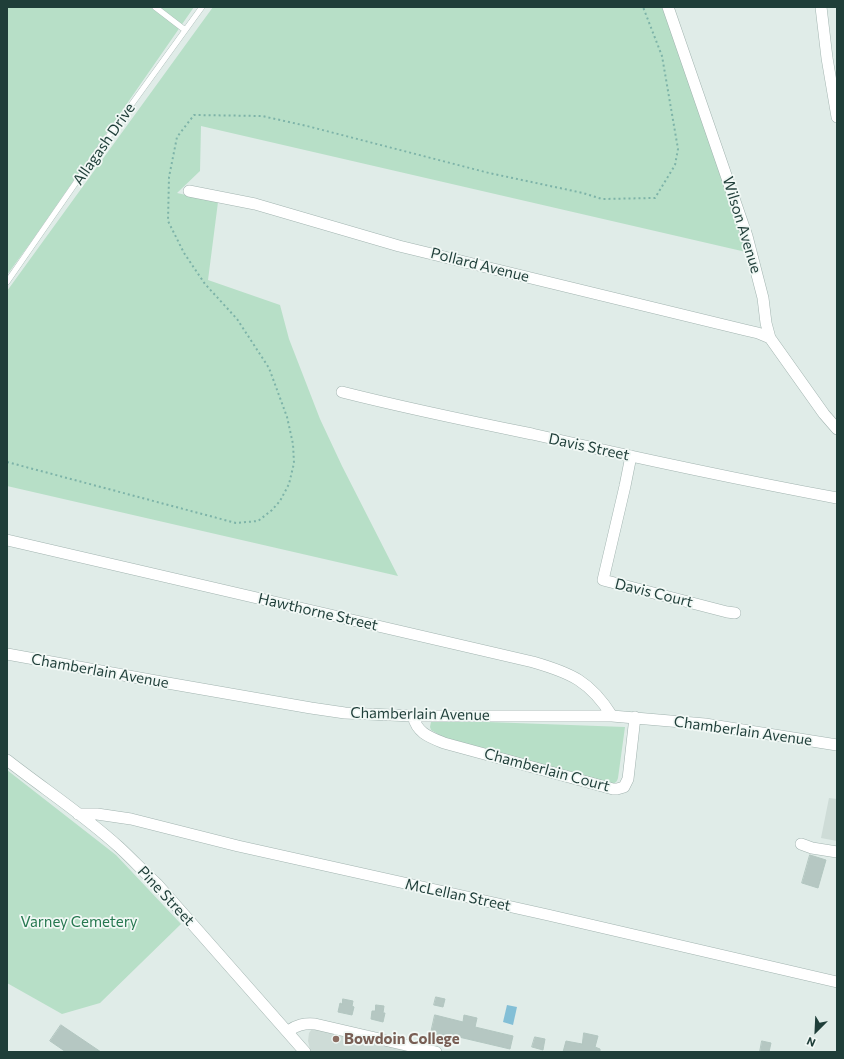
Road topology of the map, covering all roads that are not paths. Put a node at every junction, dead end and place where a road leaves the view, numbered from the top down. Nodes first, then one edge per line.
1 (155, 7) edge
2 (202, 7) edge
3 (668, 7) edge
4 (820, 7) edge
5 (185, 30) junction
6 (837, 117) edge
7 (189, 191) dead end
8 (7, 282) edge
9 (770, 338) junction
10 (342, 392) dead end
11 (837, 429) edge
12 (631, 456) junction
13 (837, 498) edge
14 (7, 540) edge
15 (734, 613) dead end
16 (7, 654) edge
17 (413, 716) junction
18 (612, 716) junction
19 (635, 717) junction
20 (837, 745) edge
21 (7, 760) edge
22 (78, 814) junction
23 (801, 844) dead end
24 (837, 852) edge
25 (837, 982) edge
26 (288, 1031) junction
27 (302, 1050) edge
28 (436, 1052) edge

1 - 5 lane
2 - 5 lane, Allagash Drive
3 - 9 street, Wilson Avenue
4 - 6 street
5 - 8 lane, Allagash Drive
7 - 9 street, Pollard Avenue
9 - 11 street, Wilson Avenue
10 - 12 street, Davis Street
12 - 13 street, Davis Street
12 - 15 street, Davis Court
14 - 18 street, Hawthorne Street
16 - 17 street, Chamberlain Avenue
17 - 18 street, Chamberlain Avenue
17 - 19 street, Chamberlain Court
18 - 19 street, Chamberlain Avenue
19 - 20 street, Chamberlain Avenue
21 - 22 street, Pine Street
22 - 25 street, McLellan Street
22 - 26 street, Pine Street
23 - 24 street
26 - 27 street, Pine Street
26 - 28 street

